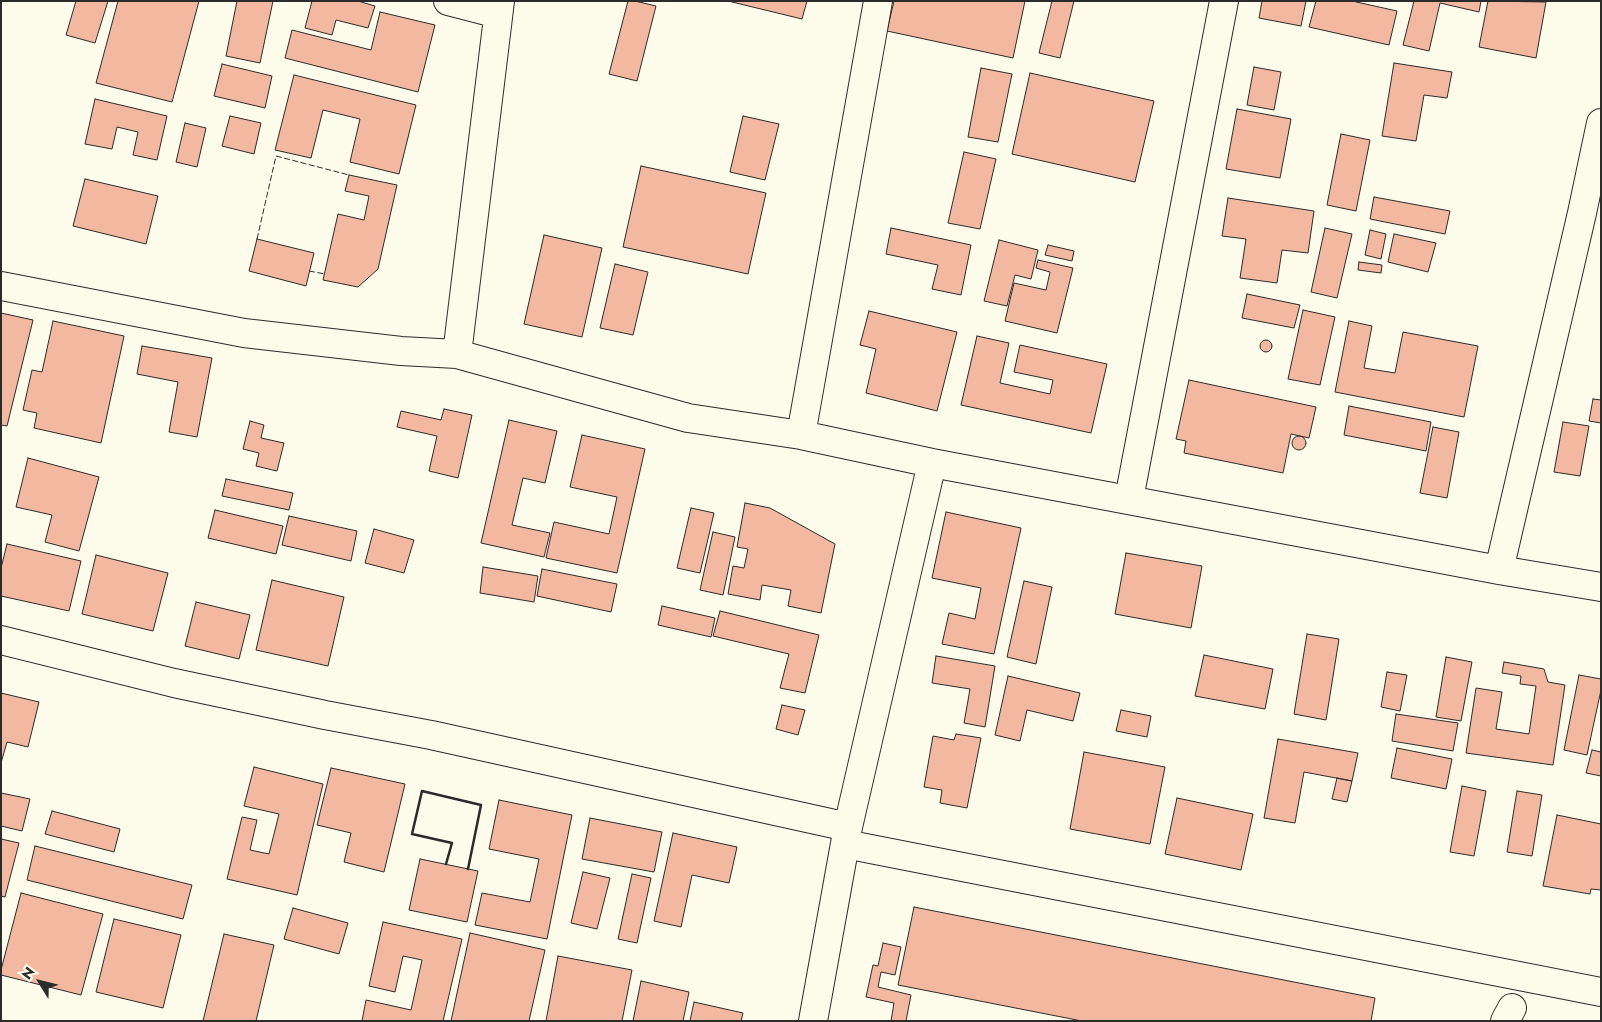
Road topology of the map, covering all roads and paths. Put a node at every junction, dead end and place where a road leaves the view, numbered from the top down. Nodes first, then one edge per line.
1 (448, 1) edge
2 (878, 1) edge
3 (1224, 1) edge
4 (499, 7) edge
5 (1601, 123) edge
6 (1591, 215) edge
7 (1, 286) edge
8 (457, 354) junction
9 (801, 435) junction
10 (932, 464) junction
11 (1128, 499) junction
12 (1499, 570) junction
13 (1601, 587) edge
14 (1, 640) edge
15 (847, 835) junction
16 (1601, 992) edge
17 (814, 1021) edge

1 - 4 street
2 - 9 street
3 - 11 street
4 - 8 street
5 - 6 street
6 - 12 street
7 - 8 street
8 - 9 street
9 - 10 street
10 - 11 street
10 - 15 street
11 - 12 street
12 - 13 street
14 - 15 street
15 - 16 street
15 - 17 street

